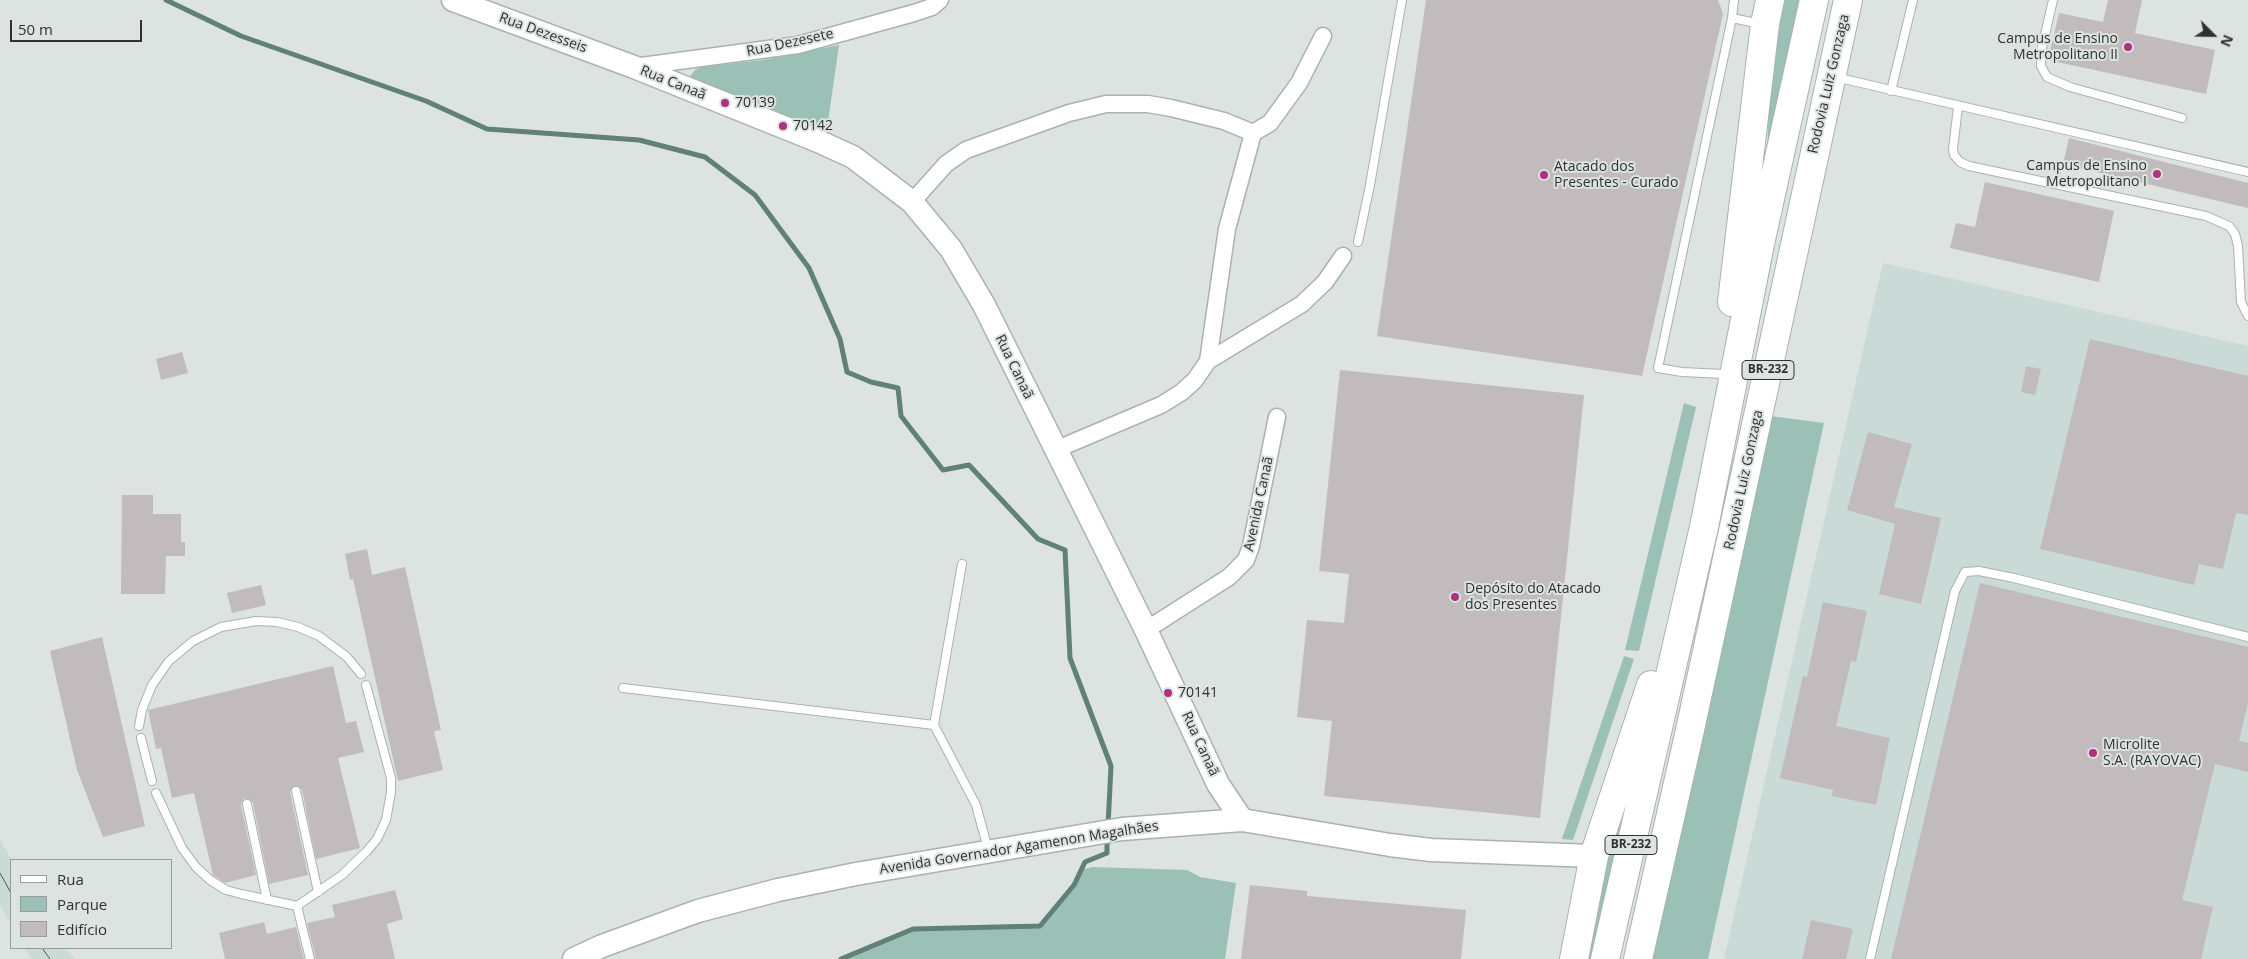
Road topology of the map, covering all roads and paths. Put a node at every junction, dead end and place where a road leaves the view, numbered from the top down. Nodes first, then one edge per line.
1 (453, 0) edge
2 (940, 0) edge
3 (1402, 0) edge
4 (1734, 0) edge
5 (1814, 0) edge
6 (1848, 0) edge
7 (1913, 0) edge
8 (2053, 0) edge
9 (1767, 12) edge
10 (1732, 18) junction
11 (1322, 36) dead end
12 (634, 66) junction
13 (1830, 76) junction
14 (1892, 91) junction
15 (1958, 107) junction
16 (2182, 118) dead end
17 (1253, 133) junction
18 (2248, 172) edge
19 (912, 202) junction
20 (1358, 242) dead end
21 (1343, 256) dead end
22 (2248, 316) edge
23 (1208, 361) junction
24 (1724, 374) junction
25 (1727, 413) junction
26 (1277, 417) dead end
27 (1055, 450) junction
28 (1704, 527) junction
29 (962, 564) dead end
30 (1146, 630) junction
31 (2248, 637) edge
32 (361, 674) dead end
33 (366, 685) dead end
34 (623, 688) dead end
35 (934, 725) junction
36 (139, 726) dead end
37 (141, 738) dead end
38 (152, 781) dead end
39 (296, 791) dead end
40 (156, 793) dead end
41 (248, 804) dead end
42 (1242, 820) junction
43 (988, 851) junction
44 (1594, 856) junction
45 (318, 892) junction
46 (268, 900) junction
47 (297, 906) junction
48 (310, 959) edge
49 (574, 959) edge
50 (1574, 959) edge
51 (1605, 959) edge
52 (1638, 959) edge
53 (1870, 959) edge

1 - 12 street, Rua Dezesseis
2 - 12 street, Rua Dezesete
3 - 20 lane
4 - 10 lane
5 - 25 highway, BR-232
6 - 13 highway, Rodovia Luiz Gonzaga / BR-232
7 - 14 lane
8 - 16 lane
9 - 10 lane
9 - 24 highway
10 - 24 lane
11 - 17 street
12 - 19 street, Rua Canaã
13 - 14 lane
13 - 52 highway, Rodovia Luiz Gonzaga / BR-232
14 - 15 lane
15 - 18 lane
15 - 22 lane
17 - 19 street
17 - 23 street
19 - 27 street, Rua Canaã
21 - 23 street
23 - 27 street
24 - 25 highway
25 - 28 highway, BR-232
26 - 30 street, Avenida Canaã
27 - 30 street, Rua Canaã
28 - 44 highway
28 - 51 highway, BR-232
29 - 35 lane
30 - 42 street, Rua Canaã
31 - 53 lane
32 - 36 lane
33 - 45 lane
34 - 35 lane
35 - 43 lane
37 - 38 lane
39 - 45 lane
40 - 46 lane
41 - 46 lane
42 - 43 street, Avenida Governador Agamenon Magalhães
42 - 44 street, Avenida Governador Agamenon Magalhães
43 - 49 street, Avenida Governador Agamenon Magalhães
44 - 50 highway
45 - 47 lane
46 - 47 lane
47 - 48 lane

